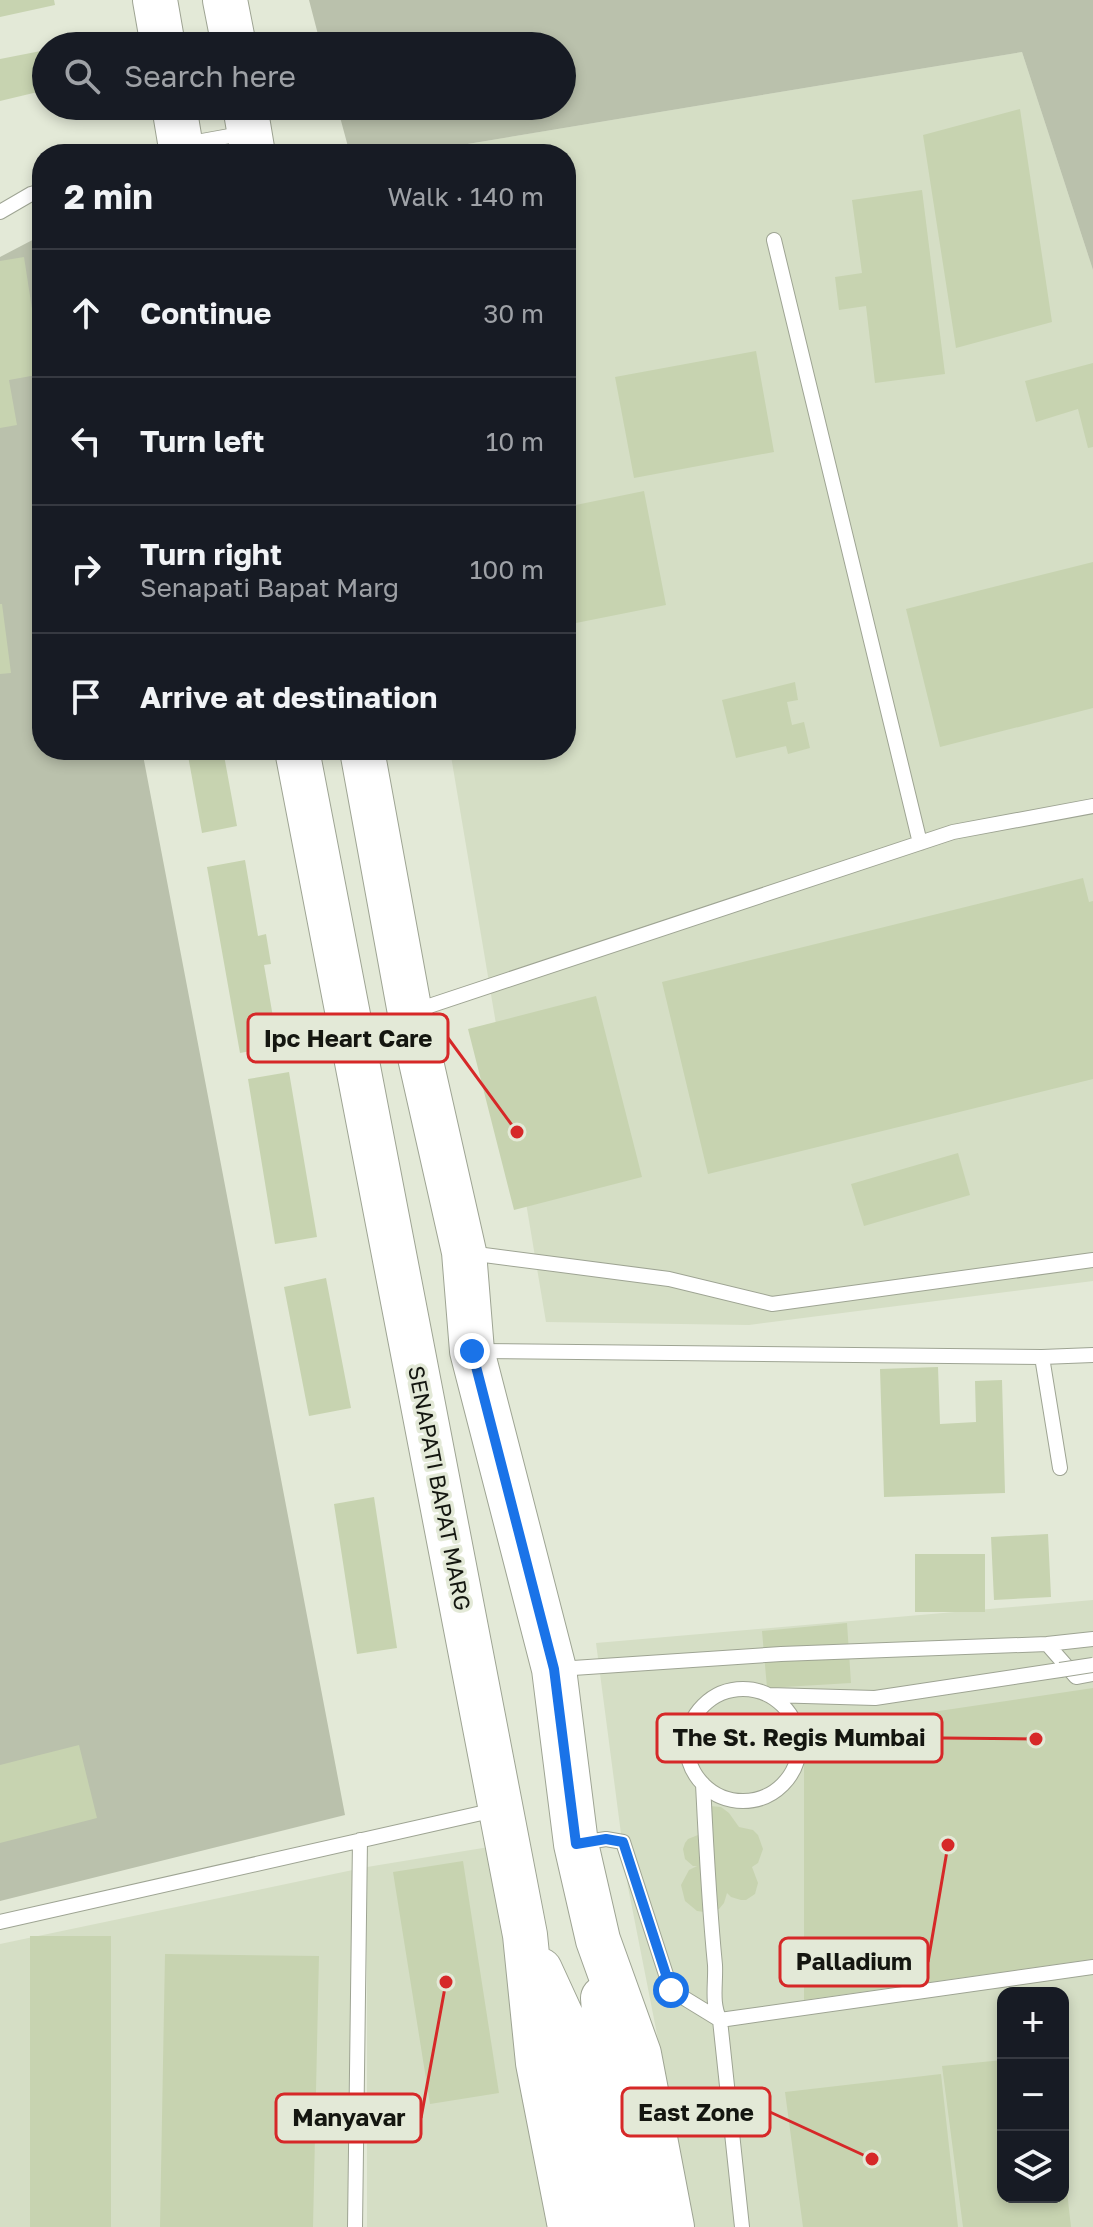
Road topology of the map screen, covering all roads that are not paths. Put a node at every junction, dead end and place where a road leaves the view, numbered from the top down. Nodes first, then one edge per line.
1 (155, 0) edge
2 (225, 0) edge
3 (161, 32) edge
4 (231, 32) edge
5 (249, 131) edge
6 (172, 140) edge
7 (32, 194) edge
8 (0, 212) edge
9 (774, 240) dead end
10 (299, 760) edge
11 (364, 760) edge
12 (1093, 806) edge
13 (920, 843) junction
14 (410, 1013) junction
15 (464, 1252) junction
16 (1093, 1260) edge
17 (472, 1351) junction
18 (1093, 1355) edge
19 (1042, 1357) junction
20 (1060, 1468) dead end
21 (1093, 1639) edge
22 (1047, 1644) junction
23 (1093, 1665) edge
24 (554, 1669) junction
25 (1093, 1674) edge
26 (768, 1695) junction
27 (703, 1784) junction
28 (502, 1808) junction
29 (360, 1840) junction
30 (576, 1844) junction
31 (0, 1922) edge
32 (525, 1935) junction
33 (1093, 1967) edge
34 (720, 2020) junction
35 (633, 2225) edge
36 (355, 2227) edge
37 (570, 2227) edge
38 (742, 2227) edge

1 - 3 main road
2 - 4 main road
5 - 6 lane
7 - 8 lane
9 - 13 lane
10 - 28 main road, SENAPATI BAPAT MARG
11 - 14 main road
12 - 13 lane
13 - 14 lane
14 - 15 main road
15 - 16 lane
15 - 17 main road
17 - 19 lane
17 - 24 main road
18 - 19 lane
19 - 20 lane
21 - 22 lane
22 - 24 lane
22 - 25 lane
23 - 26 lane, bridge
24 - 30 main road
26 - 27 lane
26 - 27 lane
27 - 34 lane
28 - 29 lane
28 - 32 main road, SENAPATI BAPAT MARG
29 - 31 lane
29 - 36 lane
30 - 34 lane
30 - 35 main road
32 - 35 main road
32 - 37 main road, SENAPATI BAPAT MARG
33 - 34 lane
34 - 38 lane

